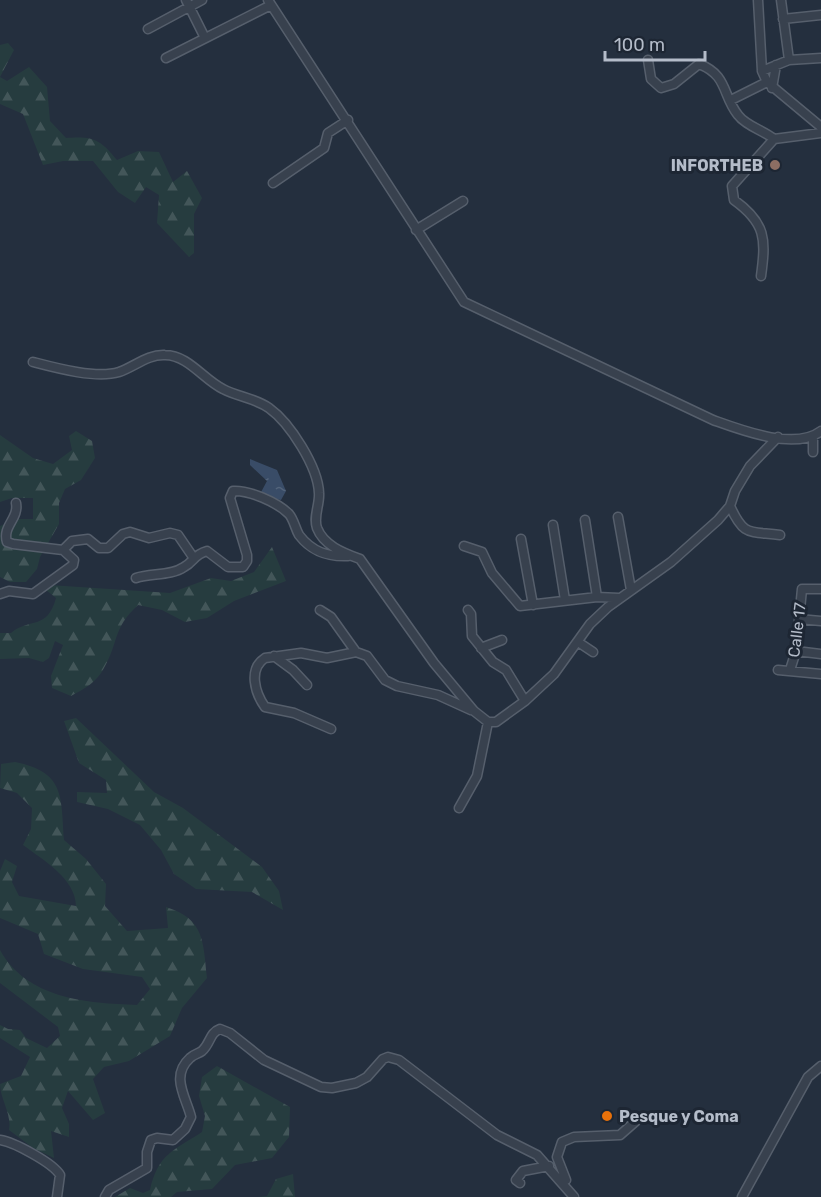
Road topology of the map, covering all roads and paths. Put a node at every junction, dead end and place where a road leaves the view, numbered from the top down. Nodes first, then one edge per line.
1 (202, 0) edge
2 (758, 0) edge
3 (781, 0) edge
4 (269, 2) edge
5 (187, 4) edge
6 (821, 15) edge
7 (783, 19) junction
8 (148, 29) dead end
9 (205, 38) junction
10 (166, 58) dead end
11 (821, 58) edge
12 (648, 60) dead end
13 (789, 60) junction
14 (776, 64) junction
15 (762, 71) junction
16 (769, 85) junction
17 (731, 100) junction
18 (348, 120) junction
19 (820, 126) edge
20 (774, 139) junction
21 (273, 183) dead end
22 (463, 201) dead end
23 (416, 230) junction
24 (761, 276) dead end
25 (33, 362) dead end
26 (821, 431) edge
27 (778, 437) junction
28 (813, 437) junction
29 (813, 452) dead end
30 (16, 503) dead end
31 (730, 506) junction
32 (618, 517) dead end
33 (585, 520) dead end
34 (553, 525) dead end
35 (780, 534) dead end
36 (521, 539) dead end
37 (464, 546) dead end
38 (63, 550) junction
39 (351, 555) junction
40 (193, 556) junction
41 (136, 578) dead end
42 (821, 589) edge
43 (631, 590) junction
44 (0, 594) edge
45 (597, 597) junction
46 (620, 598) junction
47 (565, 600) junction
48 (533, 605) junction
49 (320, 610) dead end
50 (468, 610) dead end
51 (799, 620) junction
52 (821, 621) edge
53 (502, 640) dead end
54 (578, 642) junction
55 (481, 648) junction
56 (796, 651) junction
57 (356, 652) junction
58 (593, 652) dead end
59 (821, 654) edge
60 (274, 656) junction
61 (778, 670) dead end
62 (790, 670) junction
63 (821, 674) edge
64 (307, 685) dead end
65 (525, 701) junction
66 (474, 711) junction
67 (488, 722) junction
68 (331, 729) dead end
69 (459, 808) dead end
70 (821, 1066) edge
71 (636, 1121) dead end
72 (0, 1138) edge
73 (549, 1166) junction
74 (520, 1183) dead end
75 (573, 1196) edge
76 (57, 1197) edge
77 (105, 1197) edge
78 (742, 1197) edge

1 - 5 street
2 - 15 street
3 - 7 street
4 - 9 street
4 - 18 street
5 - 8 street
5 - 9 street
6 - 7 street
7 - 13 street
9 - 10 street
11 - 13 street
12 - 17 street
13 - 14 street
14 - 15 street
14 - 16 street
15 - 16 street
16 - 17 street
16 - 19 street
17 - 20 street
18 - 21 street
18 - 23 street
19 - 20 street
20 - 24 street
22 - 23 street
23 - 27 street
25 - 39 street
26 - 28 street
27 - 28 street
27 - 31 street
28 - 29 street
30 - 38 street
31 - 35 street
31 - 43 street
32 - 43 street
33 - 45 street
34 - 47 street
36 - 48 street
37 - 48 street
38 - 40 street
38 - 44 street
39 - 40 street
39 - 66 street
40 - 41 street
42 - 51 street, Calle 17
43 - 46 street
45 - 46 street
45 - 47 street
46 - 54 street
47 - 48 street
49 - 57 street
50 - 55 street
51 - 52 street
51 - 56 street, Calle 17
53 - 55 street
54 - 58 street
54 - 65 street
55 - 65 street
56 - 59 street
56 - 62 street, Calle 17
57 - 60 street
57 - 66 street
60 - 64 street
60 - 68 street
61 - 62 street
62 - 63 street
65 - 67 street
66 - 67 street
67 - 69 street
70 - 78 street
71 - 75 street
72 - 76 street
73 - 74 street
73 - 75 street
73 - 77 street

